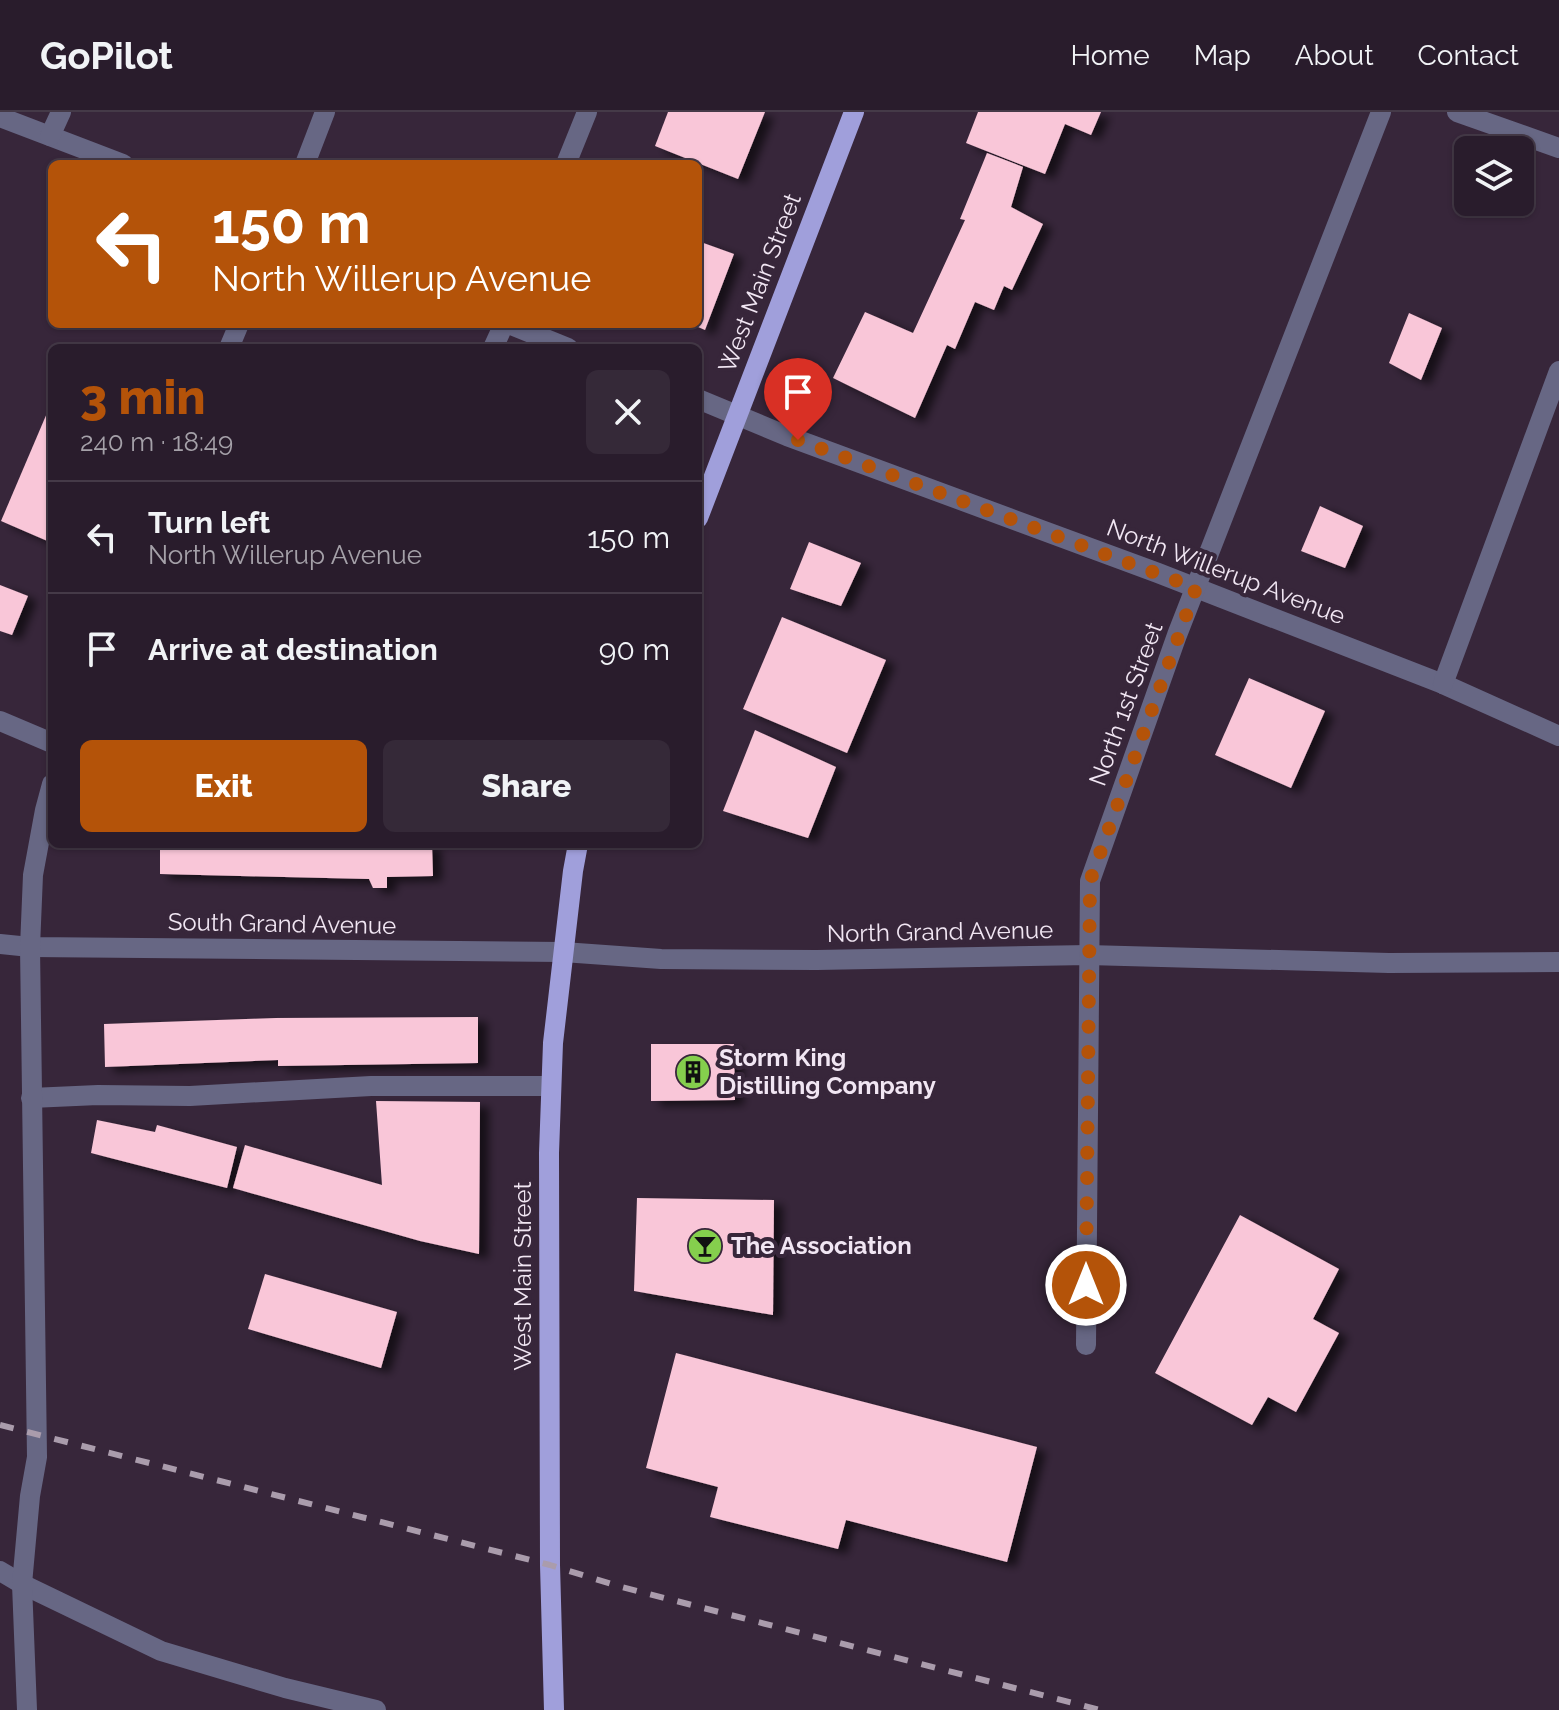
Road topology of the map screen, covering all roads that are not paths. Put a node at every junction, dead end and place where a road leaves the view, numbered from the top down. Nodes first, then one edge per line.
1 (61, 112) edge
2 (325, 112) edge
3 (587, 112) edge
4 (854, 112) edge
5 (1381, 112) edge
6 (1457, 112) edge
7 (0, 117) edge
8 (50, 136) junction
9 (1559, 148) edge
10 (113, 160) edge
11 (307, 160) edge
12 (568, 160) edge
13 (517, 328) edge
14 (558, 344) edge
15 (1559, 371) edge
16 (702, 401) edge
17 (736, 414) junction
18 (702, 508) edge
19 (1196, 588) junction
20 (1443, 684) junction
21 (0, 721) edge
22 (1559, 736) edge
23 (48, 741) edge
24 (48, 811) edge
25 (577, 848) edge
26 (0, 944) edge
27 (30, 947) junction
28 (563, 952) junction
29 (1088, 955) junction
30 (1559, 962) edge
31 (551, 1086) junction
32 (31, 1098) junction
33 (1086, 1345) dead end
34 (0, 1571) edge
35 (22, 1584) junction
36 (285, 1688) junction
37 (27, 1710) edge
38 (285, 1710) edge
39 (376, 1710) edge
40 (554, 1710) edge

1 - 8 street
2 - 11 street
3 - 12 street
4 - 17 main road, West Main Street
5 - 19 street, North 1st Street
6 - 9 street
7 - 8 street
8 - 10 street
13 - 14 street
15 - 20 street
16 - 17 street, North Willerup Avenue
17 - 18 main road, West Main Street
17 - 19 street, North Willerup Avenue
19 - 20 street, North Willerup Avenue
19 - 29 street, North 1st Street
20 - 22 street, North Willerup Avenue
21 - 23 street
24 - 27 street
25 - 28 main road, West Main Street
26 - 27 street, South Grand Avenue
27 - 28 street, South Grand Avenue
27 - 32 street
28 - 29 street, North Grand Avenue
28 - 31 main road, West Main Street
29 - 30 street, North Grand Avenue
29 - 33 street, North 1st Street
31 - 32 street
31 - 40 main road, West Main Street
32 - 35 street
34 - 35 street
35 - 36 street
35 - 37 street
36 - 38 street
36 - 39 street

